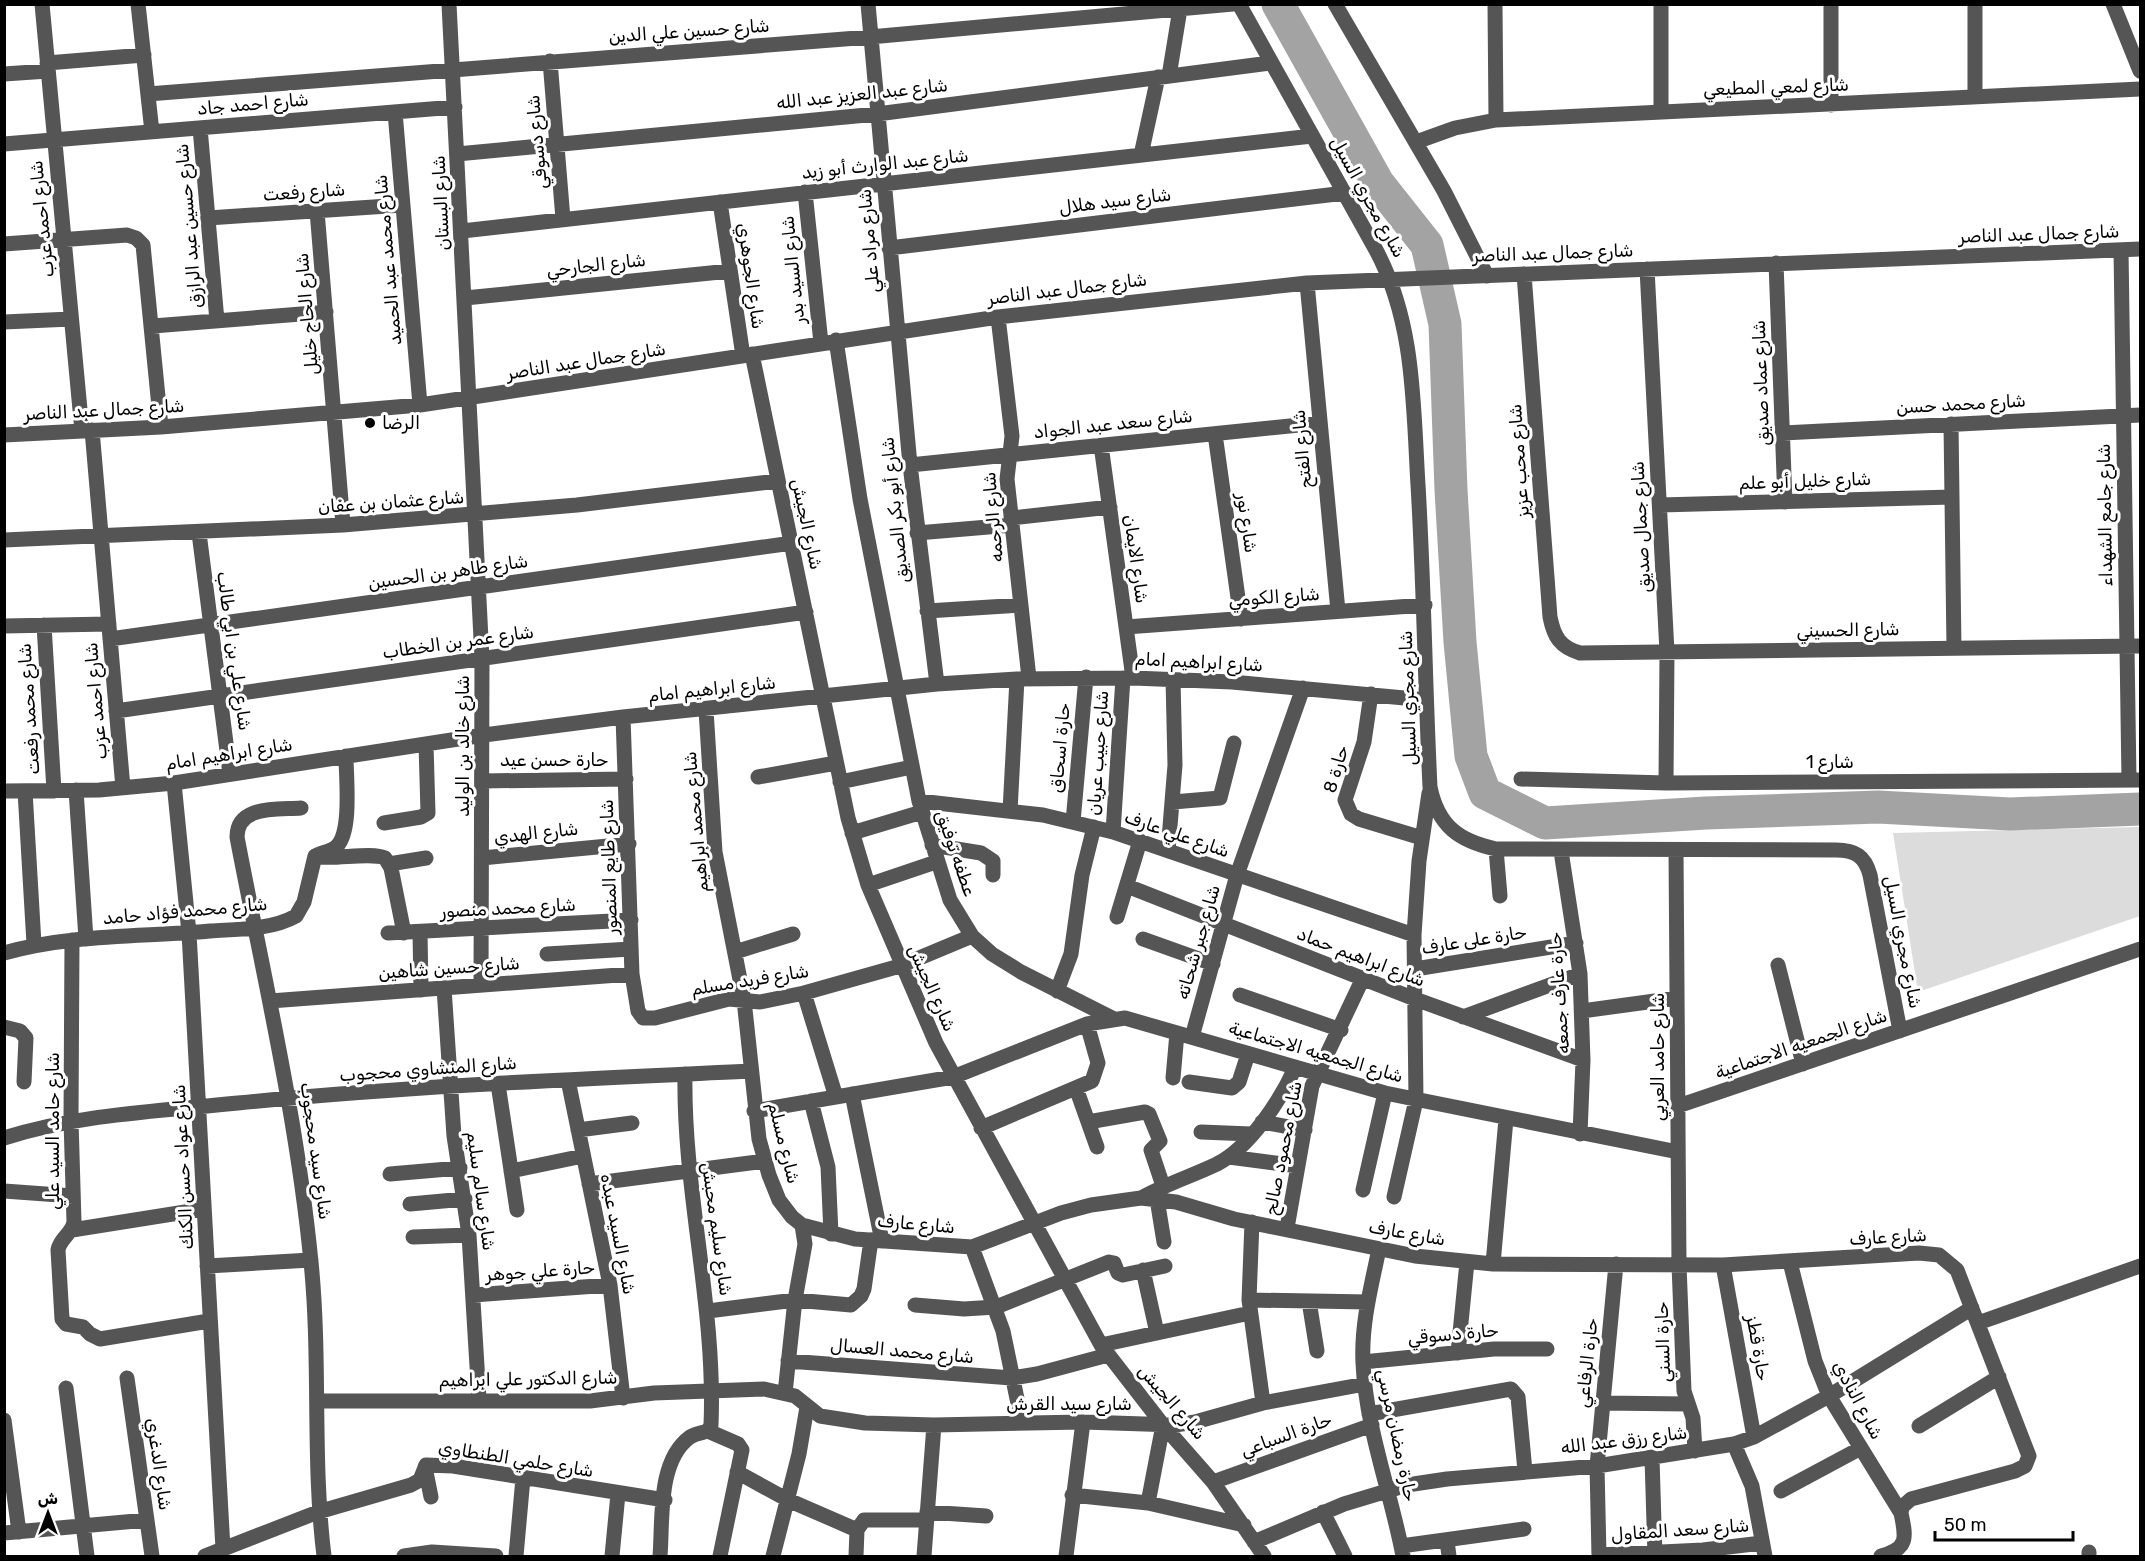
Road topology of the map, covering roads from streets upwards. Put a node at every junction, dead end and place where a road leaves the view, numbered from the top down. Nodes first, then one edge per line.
1 (42, 4) edge
2 (138, 4) edge
3 (449, 4) edge
4 (868, 4) edge
5 (1233, 4) edge
6 (1239, 4) edge
7 (1495, 4) edge
8 (1660, 4) edge
9 (1831, 4) edge
10 (1975, 4) edge
11 (2113, 4) edge
12 (1336, 5) edge
13 (1179, 9) junction
14 (870, 37) junction
15 (144, 55) junction
16 (550, 61) junction
17 (1270, 63) junction
18 (48, 67) junction
19 (453, 69) junction
20 (2140, 71) edge
21 (4, 74) edge
22 (1164, 77) junction
23 (2140, 90) edge
24 (148, 94) junction
25 (1975, 97) junction
26 (1831, 105) junction
27 (455, 107) junction
28 (395, 112) junction
29 (1661, 112) junction
30 (877, 114) junction
31 (1496, 120) junction
32 (200, 128) junction
33 (152, 132) junction
34 (1312, 136) junction
35 (54, 140) junction
36 (1416, 142) junction
37 (4, 144) edge
38 (557, 146) junction
39 (457, 154) junction
40 (1141, 155) junction
41 (883, 184) junction
42 (805, 192) junction
43 (1345, 193) junction
44 (720, 202) junction
45 (403, 205) junction
46 (317, 211) junction
47 (208, 218) junction
48 (563, 219) junction
49 (462, 231) junction
50 (64, 239) junction
51 (4, 244) edge
52 (889, 248) junction
53 (2140, 249) edge
54 (2121, 250) junction
55 (1776, 263) junction
56 (1647, 269) junction
57 (730, 271) junction
58 (1524, 274) junction
59 (1487, 276) junction
60 (1391, 279) junction
61 (1307, 283) junction
62 (465, 298) junction
63 (326, 312) junction
64 (998, 317) junction
65 (71, 319) junction
66 (217, 321) junction
67 (4, 322) edge
68 (153, 326) junction
69 (897, 331) junction
70 (828, 341) junction
71 (747, 355) junction
72 (471, 399) junction
73 (420, 405) junction
74 (335, 413) junction
75 (2140, 415) edge
76 (2124, 416) junction
77 (1319, 423) junction
78 (1951, 424) junction
79 (161, 427) junction
80 (87, 430) junction
81 (1782, 433) junction
82 (1215, 434) junction
83 (4, 435) edge
84 (1101, 445) junction
85 (1010, 454) junction
86 (910, 465) junction
87 (778, 481) junction
88 (1952, 497) junction
89 (1785, 502) junction
90 (1659, 505) junction
91 (1110, 507) junction
92 (476, 515) junction
93 (1012, 521) junction
94 (342, 525) junction
95 (199, 533) junction
96 (917, 533) junction
97 (100, 537) junction
98 (4, 540) edge
99 (792, 543) junction
100 (480, 587) junction
101 (1021, 605) junction
102 (1425, 605) junction
103 (927, 611) junction
104 (806, 612) junction
105 (1338, 612) junction
106 (1241, 619) junction
107 (44, 625) junction
108 (212, 625) junction
109 (4, 626) edge
110 (1126, 627) junction
111 (109, 632) junction
112 (1559, 642) joint
113 (2134, 646) edge
114 (1954, 648) junction
115 (1667, 652) junction
116 (482, 659) junction
117 (1086, 677) junction
118 (1023, 678) junction
119 (1128, 678) junction
120 (1173, 679) junction
121 (937, 684) junction
122 (896, 688) junction
123 (1303, 688) junction
124 (1371, 694) junction
125 (221, 696) junction
126 (822, 698) junction
127 (1426, 700) junction
128 (706, 710) junction
129 (116, 711) junction
130 (623, 717) junction
131 (484, 735) junction
132 (1234, 742) dead end
133 (426, 744) junction
134 (346, 756) junction
135 (836, 763) junction
136 (912, 767) junction
137 (230, 774) junction
138 (758, 777) dead end
139 (626, 779) junction
140 (1521, 779) dead end
141 (483, 780) junction
142 (2135, 780) edge
143 (840, 782) junction
144 (174, 783) junction
145 (1666, 783) junction
146 (1430, 787) junction
147 (123, 789) junction
148 (76, 790) junction
149 (4, 791) edge
150 (25, 791) junction
151 (54, 791) junction
152 (1173, 802) junction
153 (920, 807) junction
154 (301, 808) dead end
155 (1010, 811) junction
156 (1073, 822) junction
157 (384, 823) dead end
158 (1094, 827) junction
159 (1113, 832) junction
160 (852, 834) junction
161 (1422, 838) junction
162 (1140, 841) junction
163 (629, 844) junction
164 (932, 845) junction
165 (1496, 849) junction
166 (1676, 850) junction
167 (1168, 851) junction
168 (1560, 851) junction
169 (315, 856) junction
170 (426, 858) dead end
171 (482, 858) junction
172 (936, 862) junction
173 (389, 864) junction
174 (993, 875) dead end
175 (1237, 875) junction
176 (868, 885) junction
177 (1127, 886) junction
178 (1500, 896) dead end
179 (1117, 917) dead end
180 (631, 920) junction
181 (1224, 924) junction
182 (255, 927) junction
183 (482, 928) junction
184 (420, 932) junction
185 (189, 933) junction
186 (388, 933) dead end
187 (404, 933) junction
188 (793, 934) dead end
189 (1414, 935) junction
190 (972, 936) junction
191 (79, 939) junction
192 (1143, 939) dead end
193 (1576, 942) junction
194 (34, 944) junction
195 (632, 949) junction
196 (2140, 949) edge
197 (735, 952) junction
198 (4, 953) edge
199 (547, 954) dead end
200 (1213, 964) junction
201 (1778, 964) dead end
202 (900, 966) junction
203 (1415, 969) junction
204 (632, 974) junction
205 (1580, 974) junction
206 (1363, 978) junction
207 (481, 985) junction
208 (444, 988) junction
209 (421, 990) junction
210 (1056, 991) junction
211 (804, 993) junction
212 (1240, 996) dead end
213 (1677, 998) junction
214 (1415, 999) junction
215 (744, 1000) junction
216 (270, 1001) junction
217 (1582, 1011) junction
218 (640, 1015) joint
219 (1463, 1017) junction
220 (1112, 1018) junction
221 (1087, 1024) junction
222 (4, 1027) edge
223 (1341, 1030) junction
224 (1900, 1031) junction
225 (1185, 1035) junction
226 (1248, 1054) junction
227 (1583, 1060) junction
228 (1803, 1064) junction
229 (1295, 1068) junction
230 (750, 1071) junction
231 (685, 1074) junction
232 (1317, 1075) junction
233 (953, 1077) junction
234 (1173, 1078) dead end
235 (568, 1080) junction
236 (24, 1082) dead end
237 (1189, 1082) dead end
238 (498, 1084) junction
239 (450, 1087) junction
240 (1076, 1088) junction
241 (1385, 1093) junction
242 (844, 1095) junction
243 (290, 1098) junction
244 (1416, 1100) junction
245 (811, 1101) junction
246 (1678, 1106) junction
247 (200, 1107) junction
248 (754, 1111) junction
249 (1506, 1119) junction
250 (71, 1120) junction
251 (1088, 1122) junction
252 (1262, 1122) junction
253 (632, 1123) dead end
254 (981, 1128) junction
255 (578, 1130) junction
256 (1305, 1130) junction
257 (1201, 1132) dead end
258 (1251, 1134) junction
259 (1580, 1134) junction
260 (4, 1138) edge
261 (1097, 1147) dead end
262 (1678, 1152) junction
263 (584, 1156) junction
264 (1229, 1156) junction
265 (765, 1161) junction
266 (1298, 1166) junction
267 (460, 1168) junction
268 (511, 1171) junction
269 (688, 1171) junction
270 (390, 1174) dead end
271 (589, 1184) junction
272 (1363, 1190) dead end
273 (4, 1191) edge
274 (1154, 1194) junction
275 (73, 1196) junction
276 (1394, 1197) dead end
277 (465, 1199) junction
278 (410, 1204) dead end
279 (204, 1209) junction
280 (517, 1210) dead end
281 (1252, 1222) junction
282 (1033, 1224) junction
283 (802, 1225) junction
284 (1287, 1228) junction
285 (72, 1230) junction
286 (831, 1234) junction
287 (469, 1235) junction
288 (413, 1237) dead end
289 (877, 1240) junction
290 (1164, 1242) dead end
291 (972, 1247) junction
292 (1379, 1249) junction
293 (311, 1260) junction
294 (1467, 1263) junction
295 (1790, 1263) junction
296 (1493, 1264) junction
297 (1616, 1264) junction
298 (1679, 1265) junction
299 (1723, 1265) junction
300 (207, 1266) junction
301 (1165, 1266) dead end
302 (2140, 1266) edge
303 (1143, 1270) junction
304 (1064, 1278) junction
305 (610, 1286) junction
306 (474, 1295) junction
307 (795, 1300) junction
308 (1309, 1301) junction
309 (1368, 1302) junction
310 (915, 1305) dead end
311 (1250, 1306) junction
312 (996, 1307) junction
313 (1972, 1308) junction
314 (708, 1311) junction
315 (209, 1321) junction
316 (1978, 1323) junction
317 (1157, 1333) junction
318 (1547, 1349) dead end
319 (1104, 1350) junction
320 (1317, 1351) dead end
321 (1458, 1353) junction
322 (788, 1361) junction
323 (1363, 1362) junction
324 (1999, 1377) junction
325 (127, 1378) dead end
326 (1012, 1378) junction
327 (1365, 1384) junction
328 (66, 1388) dead end
329 (712, 1390) junction
330 (785, 1393) junction
331 (1830, 1396) junction
332 (623, 1398) junction
333 (479, 1399) junction
334 (317, 1401) junction
335 (1263, 1403) junction
336 (1603, 1403) junction
337 (1688, 1404) junction
338 (807, 1407) junction
339 (4, 1420) edge
340 (1371, 1420) junction
341 (1083, 1422) junction
342 (1022, 1423) junction
343 (934, 1425) junction
344 (1163, 1425) junction
345 (1919, 1426) dead end
346 (708, 1431) junction
347 (1754, 1437) junction
348 (1734, 1444) junction
349 (1861, 1448) junction
350 (1695, 1451) junction
351 (7, 1454) edge
352 (1652, 1458) junction
353 (425, 1466) junction
354 (1597, 1466) junction
355 (1525, 1471) junction
356 (737, 1472) junction
357 (523, 1478) junction
358 (1213, 1482) junction
359 (1388, 1490) junction
360 (1781, 1491) dead end
361 (618, 1494) junction
362 (1072, 1495) junction
363 (431, 1497) dead end
364 (665, 1500) junction
365 (788, 1500) junction
366 (1148, 1503) junction
367 (318, 1512) junction
368 (1323, 1512) junction
369 (1901, 1513) junction
370 (926, 1516) junction
371 (986, 1516) dead end
372 (147, 1520) junction
373 (1244, 1525) junction
374 (84, 1527) junction
375 (1524, 1529) dead end
376 (857, 1530) junction
377 (12, 1532) edge
378 (1447, 1540) junction
379 (1254, 1542) junction
380 (233, 1550) edge
381 (1763, 1550) edge
382 (1402, 1551) edge
383 (1703, 1553) edge
384 (1655, 1555) edge
385 (409, 1556) edge
386 (1599, 1556) edge
387 (87, 1557) edge
388 (152, 1557) edge
389 (205, 1557) edge
390 (324, 1557) edge
391 (496, 1557) edge
392 (516, 1557) edge
393 (612, 1557) edge
394 (660, 1557) edge
395 (720, 1557) edge
396 (773, 1557) edge
397 (856, 1557) edge
398 (924, 1557) edge
399 (1066, 1557) edge
400 (1264, 1557) edge
401 (1345, 1557) edge
402 (1449, 1557) edge
403 (1881, 1557) edge

1 - 18 street, شارع احمد عزب
2 - 15 street
3 - 19 street, شارع البستان
4 - 14 street, شارع مراد علي
5 - 13 street, شارع حسين علي الدين
6 - 17 street, شارع مجري السيل
7 - 31 street
8 - 29 street
9 - 26 street
10 - 25 street
11 - 20 street
12 - 36 street
13 - 14 street, شارع حسين علي الدين
13 - 22 street
14 - 16 street, شارع حسين علي الدين
14 - 30 street, شارع مراد علي
15 - 18 street
15 - 24 street
16 - 19 street, شارع حسين علي الدين
16 - 38 street, شارع دسوقي
17 - 22 street, شارع عبد العزيز عبد الله
17 - 34 street, شارع مجري السيل
18 - 21 street
18 - 35 street, شارع احمد عزب
19 - 24 street, شارع حسين علي الدين
19 - 27 street, شارع البستان
22 - 30 street, شارع عبد العزيز عبد الله
22 - 40 street
23 - 25 street, شارع لمعي المطيعي
24 - 33 street
25 - 26 street, شارع لمعي المطيعي
26 - 29 street, شارع لمعي المطيعي
27 - 28 street, شارع احمد جاد
27 - 39 street, شارع البستان
28 - 32 street, شارع احمد جاد
28 - 45 street, شارع محمد عبد الحميد
29 - 31 street, شارع لمعي المطيعي
30 - 38 street, شارع عبد العزيز عبد الله
30 - 41 street, شارع مراد علي
31 - 36 street, شارع لمعي المطيعي
32 - 33 street, شارع احمد جاد
32 - 47 street, شارع حسين عبد الرازق
33 - 35 street, شارع احمد جاد
34 - 40 street, شارع عبد الوارث أبو زيد
34 - 43 street, شارع مجري السيل
35 - 37 street, شارع احمد جاد
35 - 50 street, شارع احمد عزب
36 - 59 street
38 - 39 street, شارع عبد العزيز عبد الله
38 - 48 street, شارع دسوقي
39 - 49 street, شارع البستان
40 - 41 street, شارع عبد الوارث أبو زيد
41 - 42 street, شارع عبد الوارث أبو زيد
41 - 52 street, شارع مراد علي
42 - 44 street, شارع عبد الوارث أبو زيد
42 - 70 street, شارع السيد بدر
43 - 52 street, شارع سيد هلال
43 - 60 street, شارع مجري السيل
44 - 48 street, شارع عبد الوارث أبو زيد
44 - 57 street, شارع الجوهري
45 - 46 street, شارع رفعت
45 - 73 street, شارع محمد عبد الحميد
46 - 47 street, شارع رفعت
46 - 63 street, شارع الحاج خليل
47 - 66 street, شارع حسين عبد الرازق
48 - 49 street, شارع عبد الوارث أبو زيد
49 - 62 street, شارع البستان
50 - 51 street
50 - 65 street, شارع احمد عزب
50 - 68 street
52 - 69 street, شارع مراد علي
53 - 54 street, شارع جمال عبد الناصر
54 - 55 street, شارع جمال عبد الناصر
54 - 76 street, شارع جامع الشهداء
55 - 56 street, شارع جمال عبد الناصر
55 - 81 street, شارع عماد صديق
56 - 58 street, شارع جمال عبد الناصر
56 - 90 street, شارع جمال صديق
57 - 62 street, شارع الجارحي
57 - 71 street, شارع الجوهري
58 - 59 street, شارع جمال عبد الناصر
58 - 112 street, شارع محب عزيز
59 - 60 street, شارع جمال عبد الناصر
60 - 61 street, شارع جمال عبد الناصر
60 - 102 street, شارع مجري السيل
61 - 64 street, شارع جمال عبد الناصر
61 - 77 street, شارع الفتح
62 - 72 street, شارع البستان
63 - 66 street
63 - 74 street, شارع الحاج خليل
64 - 69 street, شارع جمال عبد الناصر
64 - 85 street, شارع الرحمه
65 - 67 street
65 - 80 street, شارع احمد عزب
66 - 68 street
68 - 79 street
69 - 70 street, شارع جمال عبد الناصر
69 - 86 street, شارع أبو بكر الصديق
70 - 71 street, شارع جمال عبد الناصر
70 - 122 street, شارع السيد بدر
71 - 72 street, شارع جمال عبد الناصر
71 - 87 street, شارع الجيش
72 - 73 street, شارع جمال عبد الناصر
72 - 92 street, شارع خالد بن الوليد
73 - 74 street, شارع جمال عبد الناصر
74 - 79 street, شارع جمال عبد الناصر
74 - 94 street, شارع الحاج خليل
75 - 76 street, شارع محمد حسن
76 - 78 street, شارع محمد حسن
76 - 113 street, شارع جامع الشهداء
77 - 82 street, شارع سعد عبد الجواد
77 - 105 street, شارع الفتح
78 - 81 street, شارع محمد حسن
78 - 88 street
79 - 80 street, شارع جمال عبد الناصر
80 - 83 street, شارع جمال عبد الناصر
80 - 97 street, شارع احمد عزب
81 - 89 street, شارع عماد صديق
82 - 84 street, شارع سعد عبد الجواد
82 - 106 street, شارع نور
84 - 85 street, شارع سعد عبد الجواد
84 - 91 street, شارع الايمان
85 - 86 street, شارع سعد عبد الجواد
85 - 93 street, شارع الرحمه
86 - 96 street, شارع أبو بكر الصديق
87 - 92 street, شارع عثمان بن عفان
87 - 99 street, شارع الجيش
88 - 89 street, شارع خليل أبو علم
88 - 114 street
89 - 90 street, شارع خليل أبو علم
90 - 115 street, شارع جمال صديق
91 - 93 street
91 - 110 street, شارع الايمان
92 - 94 street, شارع عثمان بن عفان
92 - 100 street, شارع خالد بن الوليد
93 - 96 street
93 - 101 street, شارع الرحمه
94 - 95 street, شارع عثمان بن عفان
95 - 97 street, شارع عثمان بن عفان
95 - 108 street, شارع علي بن ابي طالب
96 - 103 street, شارع أبو بكر الصديق
97 - 98 street, شارع عثمان بن عفان
97 - 111 street, شارع احمد عزب
99 - 100 street, شارع طاهر بن الحسين
99 - 104 street, شارع الجيش
100 - 108 street, شارع طاهر بن الحسين
100 - 116 street, شارع خالد بن الوليد
101 - 103 street
101 - 118 street, شارع الرحمه
102 - 105 street, شارع الكومي
102 - 127 street, شارع مجري السيل
103 - 121 street, شارع أبو بكر الصديق
104 - 116 street, شارع عمر بن الخطاب
104 - 126 street, شارع الجيش
105 - 106 street, شارع الكومي
106 - 110 street, شارع الكومي
107 - 109 street, شارع طاهر بن الحسين
107 - 111 street, شارع طاهر بن الحسين
107 - 151 street, شارع محمد رفعت
108 - 111 street, شارع طاهر بن الحسين
108 - 125 street, شارع علي بن ابي طالب
110 - 119 street, شارع الايمان
111 - 129 street, شارع احمد عزب
112 - 115 street, شارع الحسيني
113 - 114 street, شارع الحسيني
113 - 142 street, شارع جامع الشهداء
114 - 115 street, شارع الحسيني
115 - 145 street, شارع جمال صديق
116 - 125 street, شارع عمر بن الخطاب
116 - 131 street, شارع خالد بن الوليد
117 - 118 street, شارع ابراهيم امام
117 - 119 street, شارع ابراهيم امام
117 - 156 street, حارة اسحاق
118 - 121 street, شارع ابراهيم امام
118 - 155 street, شارع الرحمه
119 - 120 street, شارع ابراهيم امام
119 - 159 street, شارع حبيب عريان
120 - 123 street, شارع ابراهيم امام
120 - 152 street
121 - 122 street, شارع ابراهيم امام
122 - 126 street, شارع ابراهيم امام
122 - 136 street, عطفه توفيق
123 - 124 street, شارع ابراهيم امام
123 - 175 street, شارع جبر شحاته
124 - 127 street, شارع ابراهيم امام
124 - 161 street, حارة 8
125 - 129 street, شارع عمر بن الخطاب
125 - 137 street, شارع علي بن ابي طالب
126 - 128 street, شارع ابراهيم امام
126 - 135 street, شارع الجيش
127 - 146 street, شارع مجري السيل
128 - 130 street, شارع ابراهيم امام
128 - 197 street, شارع محمد ابراهيم
129 - 147 street, شارع احمد عزب
130 - 131 street, شارع ابراهيم امام
130 - 139 street, شارع طايع المنصور
131 - 133 street, شارع ابراهيم امام
131 - 141 street, شارع خالد بن الوليد
132 - 152 street
133 - 134 street, شارع ابراهيم امام
133 - 157 street
134 - 137 street, شارع ابراهيم امام
134 - 169 street
135 - 138 street
135 - 143 street, شارع الجيش
136 - 143 street
136 - 153 street, عطفه توفيق
137 - 144 street, شارع ابراهيم امام
139 - 141 street, حارة حسن عيد
139 - 163 street, شارع طايع المنصور
140 - 145 street, شارع 1
141 - 171 street, شارع خالد بن الوليد
142 - 145 street, شارع 1
143 - 160 street, شارع الجيش
144 - 147 street, شارع ابراهيم امام
144 - 185 street, شارع عواد حسن الكنك
146 - 161 street
146 - 165 street, شارع مجري السيل
147 - 148 street, شارع ابراهيم امام
148 - 151 street, شارع ابراهيم امام
148 - 191 street, شارع حامد السيد علي
149 - 150 street, شارع ابراهيم امام
150 - 151 street, شارع ابراهيم امام
150 - 194 street
152 - 167 street
153 - 155 street, شارع علي عارف
153 - 160 street, شارع علي عارف
153 - 164 street, عطفه توفيق
154 - 182 street, شارع سيد محجوب
155 - 156 street, شارع علي عارف
156 - 158 street, شارع علي عارف
158 - 159 street, شارع علي عارف
158 - 210 street
159 - 162 street, شارع علي عارف
160 - 176 street, شارع الجيش
161 - 189 street
162 - 167 street, شارع علي عارف
162 - 177 street
163 - 171 street, شارع الهدي
163 - 180 street, شارع طايع المنصور
164 - 172 street, عطفه توفيق
164 - 174 street
165 - 168 street, شارع مجري السيل
165 - 178 street
166 - 168 street, شارع مجري السيل
166 - 213 street, شارع حامد العربي
166 - 224 street, شارع مجري السيل
167 - 175 street, شارع علي عارف
168 - 193 street, حارة عارف جمعه
169 - 173 street
169 - 182 street, شارع محمد فؤاد حامد
170 - 173 street
171 - 183 street, شارع خالد بن الوليد
172 - 176 street
172 - 190 street, عطفه توفيق
173 - 187 street
175 - 181 street, شارع جبر شحاته
175 - 189 street, شارع علي عارف
176 - 202 street, شارع الجيش
177 - 179 street
177 - 181 street, شارع ابراهيم حماد
180 - 183 street, شارع محمد منصور
180 - 195 street, شارع طايع المنصور
181 - 200 street, شارع جبر شحاته
181 - 206 street, شارع ابراهيم حماد
182 - 185 street, شارع محمد فؤاد حامد
182 - 216 street, شارع سيد محجوب
183 - 184 street, شارع محمد منصور
183 - 207 street, شارع خالد بن الوليد
184 - 187 street, شارع محمد منصور
184 - 209 street
185 - 191 street, شارع محمد فؤاد حامد
185 - 247 street, شارع عواد حسن الكنك
186 - 187 street, شارع محمد منصور
188 - 197 street
189 - 203 street
190 - 202 street, شارع فريد مسلم
190 - 210 street, عطفه توفيق
191 - 194 street, شارع محمد فؤاد حامد
191 - 250 street, شارع حامد السيد علي
192 - 200 street
193 - 203 street, حارة على عارف
193 - 205 street, حارة عارف جمعه
194 - 198 street, شارع محمد فؤاد حامد
195 - 199 street
195 - 204 street, شارع طايع المنصور
196 - 224 street, شارع الجمعيه الاجتماعية
197 - 215 street, شارع محمد ابراهيم
200 - 225 street, شارع جبر شحاته
201 - 228 street
202 - 211 street, شارع فريد مسلم
202 - 233 street, شارع الجيش
203 - 214 street
204 - 207 street, شارع حسين شاهين
204 - 218 street, شارع طايع المنصور
205 - 217 street, حارة عارف جمعه
205 - 219 street
206 - 214 street, شارع ابراهيم حماد
206 - 223 street, شارع محمود صالح
207 - 208 street, شارع حسين شاهين
208 - 209 street, شارع حسين شاهين
208 - 239 street, شارع سالم سليم
209 - 216 street, شارع حسين شاهين
210 - 220 street, عطفه توفيق
211 - 215 street, شارع فريد مسلم
211 - 242 street
212 - 223 street
213 - 217 street
213 - 246 street, شارع حامد العربي
214 - 219 street, شارع ابراهيم حماد
214 - 244 street
215 - 218 street, شارع فريد مسلم
215 - 230 street, شارع مسلم
216 - 243 street, شارع سيد محجوب
217 - 227 street, حارة عارف جمعه
219 - 227 street, شارع ابراهيم حماد
220 - 221 street, شارع الجمعيه الاجتماعية
220 - 225 street, شارع الجمعيه الاجتماعية
221 - 233 street, شارع الجمعيه الاجتماعية
221 - 240 street
222 - 236 street
223 - 232 street, شارع محمود صالح
224 - 228 street, شارع الجمعيه الاجتماعية
225 - 226 street, شارع الجمعيه الاجتماعية
225 - 234 street, شارع جبر شحاته
226 - 229 street, شارع الجمعيه الاجتماعية
226 - 237 street
227 - 259 street, حارة عارف جمعه
228 - 246 street, شارع الجمعيه الاجتماعية
229 - 232 street, شارع الجمعيه الاجتماعية
229 - 252 street
230 - 231 street, شارع المنشاوي محجوب
230 - 248 street, شارع مسلم
231 - 235 street, شارع المنشاوي محجوب
231 - 269 street, شارع سليم محبش
232 - 241 street, شارع الجمعيه الاجتماعية
232 - 256 street, شارع محمود صالح
233 - 242 street, شارع الجمعيه الاجتماعية
233 - 254 street, شارع الجيش
235 - 238 street, شارع المنشاوي محجوب
235 - 255 street, شارع السيد عبده
238 - 239 street, شارع المنشاوي محجوب
238 - 268 street
239 - 243 street, شارع المنشاوي محجوب
239 - 267 street, شارع سالم سليم
240 - 251 street
240 - 254 street
241 - 244 street, شارع الجمعيه الاجتماعية
241 - 272 street
242 - 245 street, شارع الجمعيه الاجتماعية
242 - 289 street
243 - 247 street, شارع المنشاوي محجوب
243 - 293 street, شارع سيد محجوب
244 - 249 street, شارع الجمعيه الاجتماعية
244 - 276 street
245 - 248 street, شارع الجمعيه الاجتماعية
245 - 286 street
246 - 262 street, شارع حامد العربي
247 - 250 street, شارع المنشاوي محجوب
247 - 279 street, شارع عواد حسن الكنك
248 - 265 street, شارع مسلم
249 - 259 street, شارع الجمعيه الاجتماعية
249 - 296 street
250 - 260 street, شارع المنشاوي محجوب
250 - 275 street, شارع حامد السيد علي
251 - 261 street
251 - 274 street
252 - 256 street
252 - 258 street
253 - 255 street
254 - 282 street, شارع الجيش
255 - 263 street, شارع السيد عبده
256 - 266 street, شارع محمود صالح
257 - 258 street
258 - 264 street
259 - 262 street, شارع الجمعيه الاجتماعية
262 - 298 street, شارع حامد العربي
263 - 268 street
263 - 271 street, شارع السيد عبده
264 - 266 street
264 - 274 street
265 - 269 street
265 - 283 street, شارع مسلم
266 - 284 street, شارع محمود صالح
267 - 270 street
267 - 277 street, شارع سالم سليم
268 - 280 street
269 - 271 street
269 - 314 street, شارع سليم محبش
271 - 305 street, شارع السيد عبده
273 - 275 street
274 - 281 street, شارع عارف
274 - 282 street, شارع عارف
274 - 290 street
275 - 285 street, شارع حامد السيد علي
277 - 278 street
277 - 287 street, شارع سالم سليم
279 - 285 street
279 - 300 street, شارع عواد حسن الكنك
281 - 284 street, شارع عارف
281 - 311 street
282 - 291 street, شارع عارف
282 - 304 street, شارع الجيش
283 - 286 street, شارع عارف
283 - 307 street
284 - 292 street, شارع عارف
285 - 315 street, شارع حامد السيد علي
286 - 289 street, شارع عارف
287 - 288 street
287 - 306 street, شارع سالم سليم
289 - 291 street, شارع عارف
289 - 307 street
291 - 312 street
292 - 294 street, شارع عارف
292 - 309 street, حارة رمضان مرسي
293 - 300 street
293 - 334 street, شارع سيد محجوب
294 - 296 street, شارع عارف
294 - 321 street
295 - 299 street, شارع عارف
295 - 313 street, شارع عارف
295 - 331 street, شارع النادي
296 - 297 street, شارع عارف
297 - 298 street, شارع عارف
297 - 336 street, حارة الرفاعي
298 - 299 street, شارع عارف
298 - 337 street, حارة السني
299 - 347 street, حارة قطز
300 - 315 street, شارع عواد حسن الكنك
301 - 303 street
302 - 316 street
303 - 304 street
303 - 317 street
304 - 312 street
304 - 319 street, شارع الجيش
305 - 306 street, حارة علي جوهر
305 - 332 street, شارع السيد عبده
306 - 333 street, شارع سالم سليم
307 - 314 street
307 - 322 street
308 - 309 street, شارع محمد العسال
308 - 311 street, شارع محمد العسال
308 - 320 street
309 - 323 street, حارة رمضان مرسي
310 - 312 street
311 - 317 street, شارع محمد العسال
311 - 335 street
312 - 326 street
313 - 316 street, شارع عارف
313 - 331 street, شارع رزق عبد الله
314 - 329 street, شارع سليم محبش
315 - 380 street, شارع عواد حسن الكنك
316 - 324 street, شارع عارف
317 - 319 street, شارع محمد العسال
318 - 321 street, حارة دسوقي
319 - 326 street, شارع محمد العسال
319 - 344 street, شارع الجيش
321 - 323 street, حارة دسوقي
322 - 326 street, شارع محمد العسال
322 - 330 street
323 - 327 street, حارة رمضان مرسي
324 - 345 street
324 - 369 street, شارع عارف
325 - 372 street, شارع الدغري
326 - 342 street
327 - 335 street, شارع سيد القرش
327 - 340 street, حارة رمضان مرسي
328 - 374 street
329 - 330 street, شارع الدكتور علي ابراهيم
329 - 332 street, شارع الدكتور علي ابراهيم
329 - 346 street, شارع سليم محبش
330 - 338 street, شارع الدكتور علي ابراهيم
331 - 347 street, شارع رزق عبد الله
331 - 349 street, شارع النادي
332 - 333 street, شارع الدكتور علي ابراهيم
333 - 334 street, شارع الدكتور علي ابراهيم
334 - 367 street, شارع سيد محجوب
335 - 344 street, شارع سيد القرش
336 - 337 street
336 - 354 street, حارة الرفاعي
337 - 350 street, حارة السني
338 - 343 street, شارع سيد القرش
338 - 365 street
339 - 351 street
340 - 355 street, حارة السباعي
340 - 358 street, حارة السباعي
340 - 359 street, حارة رمضان مرسي
341 - 342 street, شارع سيد القرش
341 - 344 street, شارع سيد القرش
341 - 362 street
342 - 343 street, شارع سيد القرش
343 - 370 street
344 - 358 street, شارع الجيش
344 - 366 street
346 - 356 street
346 - 364 street
347 - 348 street, شارع رزق عبد الله
348 - 350 street, شارع رزق عبد الله
348 - 381 street
349 - 360 street
349 - 369 street, شارع النادي
350 - 352 street, شارع رزق عبد الله
351 - 377 street
352 - 354 street, شارع رزق عبد الله
352 - 384 street
353 - 357 street, شارع حلمي الطنطاوي
353 - 363 street
353 - 367 street, شارع حلمي الطنطاوي
354 - 355 street, شارع رزق عبد الله
354 - 386 street, حارة الرفاعي
355 - 359 street, شارع رزق عبد الله
356 - 365 street
356 - 395 street
357 - 361 street, شارع حلمي الطنطاوي
357 - 392 street
358 - 373 street, شارع الجيش
359 - 368 street, شارع رزق عبد الله
359 - 382 street, حارة رمضان مرسي
361 - 364 street, شارع حلمي الطنطاوي
361 - 393 street
362 - 366 street
362 - 399 street
364 - 394 street
365 - 376 street
365 - 396 street
366 - 373 street
367 - 380 street, شارع حلمي الطنطاوي
367 - 390 street, شارع سيد محجوب
368 - 379 street, شارع رزق عبد الله
368 - 401 street
369 - 403 street
370 - 371 street
370 - 376 street
370 - 398 street
372 - 374 street
372 - 388 street, شارع الدغري
373 - 379 street, شارع الجيش
374 - 377 street
374 - 387 street
375 - 378 street
376 - 397 street
378 - 382 street
378 - 402 street
379 - 400 street, شارع الجيش
380 - 389 street, شارع حلمي الطنطاوي
381 - 383 street, شارع سعد المقاول
383 - 384 street, شارع سعد المقاول
384 - 386 street, شارع سعد المقاول
385 - 391 street

